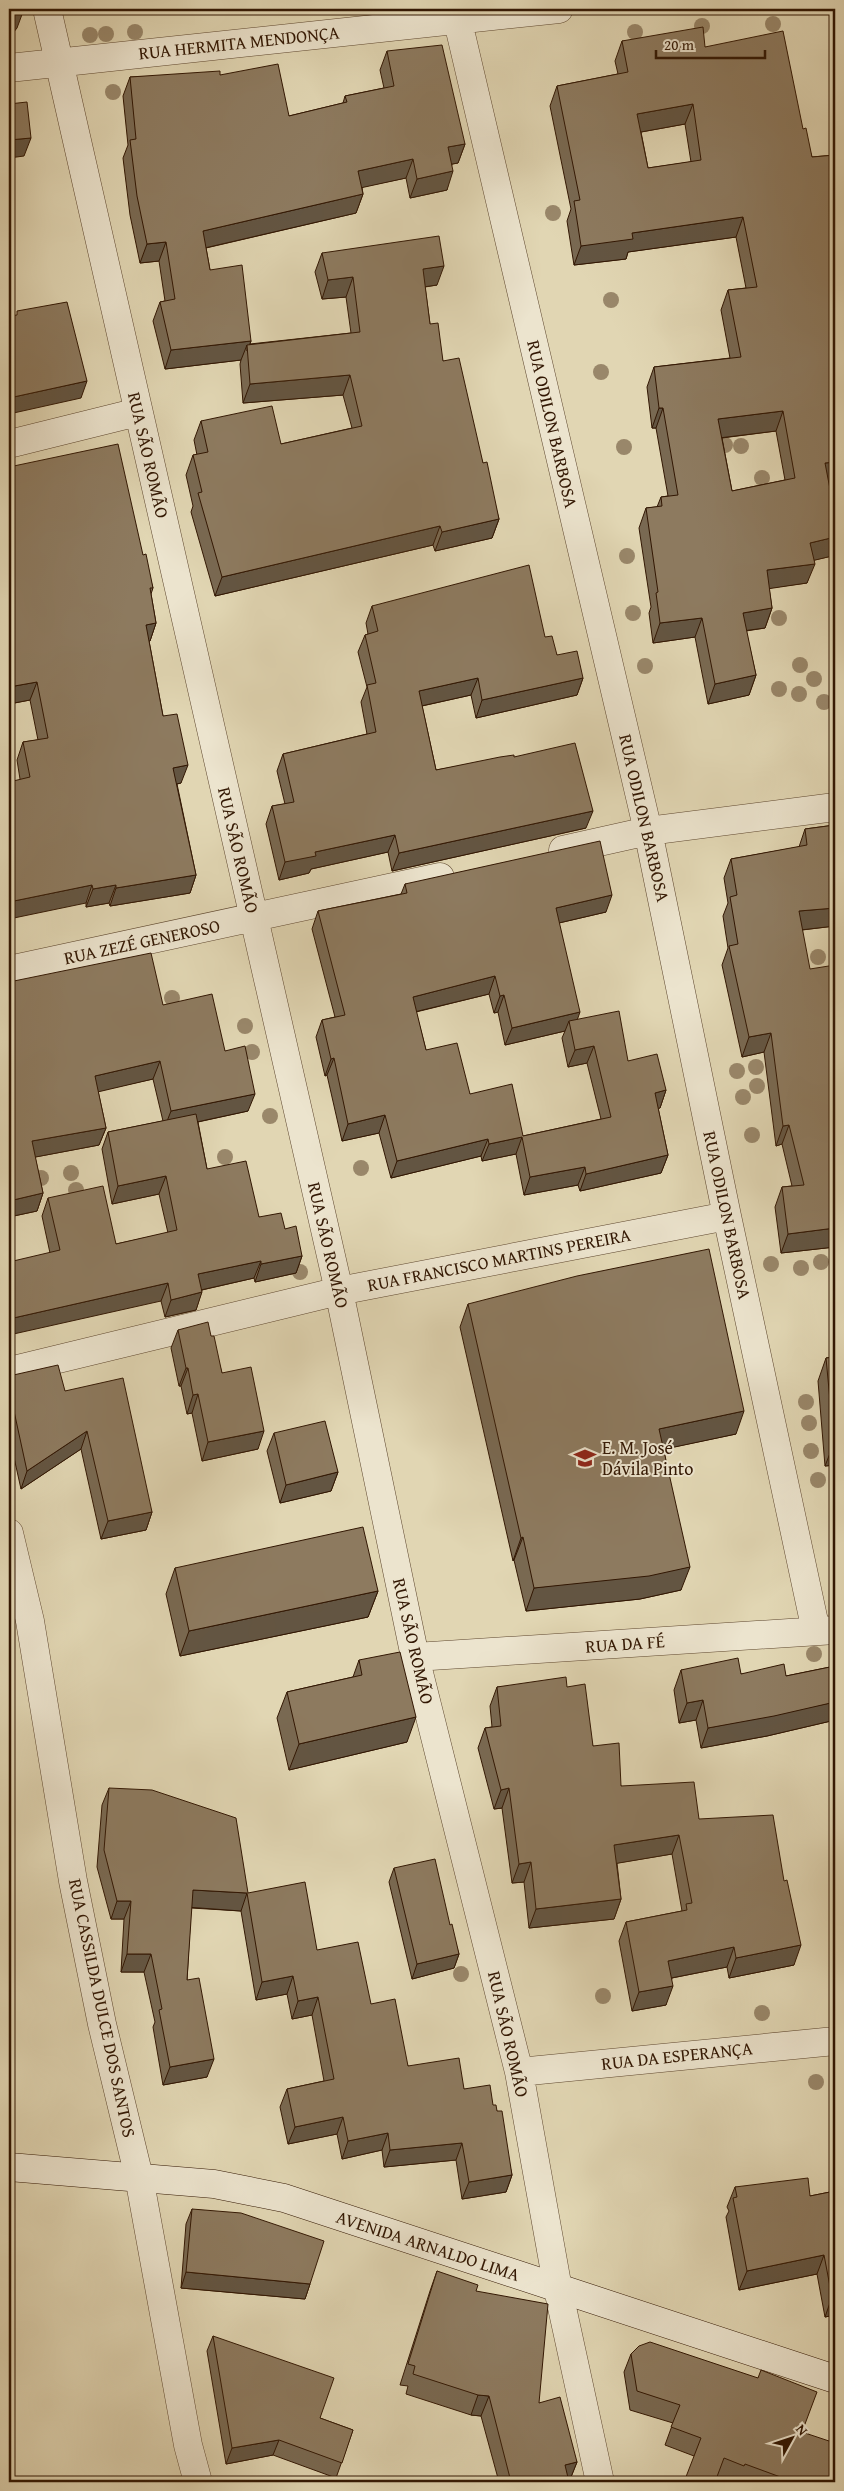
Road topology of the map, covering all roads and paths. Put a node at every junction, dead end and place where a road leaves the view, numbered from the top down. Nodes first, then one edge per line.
1 (47, 9) edge
2 (559, 9) edge
3 (456, 14) edge
4 (59, 62) junction
5 (9, 68) edge
6 (138, 412) junction
7 (9, 444) edge
8 (835, 807) edge
9 (648, 831) junction
10 (542, 854) edge
11 (465, 872) edge
12 (254, 918) junction
13 (9, 970) edge
14 (727, 1216) junction
15 (339, 1291) junction
16 (9, 1371) edge
17 (9, 1533) edge
18 (825, 1630) edge
19 (415, 1657) junction
20 (835, 2041) edge
21 (519, 2072) junction
22 (9, 2167) edge
23 (139, 2177) junction
24 (558, 2288) junction
25 (835, 2379) edge
26 (198, 2482) edge
27 (600, 2482) edge

1 - 4 street, RUA SÃO ROMÃO
2 - 3 street, RUA HERMITA MENDONÇA
3 - 4 street, RUA HERMITA MENDONÇA
3 - 9 street, RUA ODILON BARBOSA
4 - 5 street, RUA HERMITA MENDONÇA
4 - 6 street, RUA SÃO ROMÃO
6 - 7 street
6 - 12 street, RUA SÃO ROMÃO
8 - 9 street
9 - 10 street
9 - 14 street, RUA ODILON BARBOSA
11 - 12 street, RUA ZEZÉ GENEROSO
12 - 13 street, RUA ZEZÉ GENEROSO
12 - 15 street, RUA SÃO ROMÃO
14 - 15 street, RUA FRANCISCO MARTINS PEREIRA
14 - 18 street, RUA ODILON BARBOSA
15 - 16 street, RUA FRANCISCO MARTINS PEREIRA
15 - 19 street, RUA SÃO ROMÃO
17 - 23 street, RUA CASSILDA DULCE DOS SANTOS
18 - 19 street, RUA DA FÉ
19 - 21 street, RUA SÃO ROMÃO
20 - 21 street, RUA DA ESPERANÇA
21 - 24 street, RUA SÃO ROMÃO
22 - 23 street, AVENIDA ARNALDO LIMA
23 - 24 street, AVENIDA ARNALDO LIMA
23 - 26 street, RUA CASSILDA DULCE DOS SANTOS
24 - 25 street, AVENIDA ARNALDO LIMA
24 - 27 street, RUA SÃO ROMÃO

